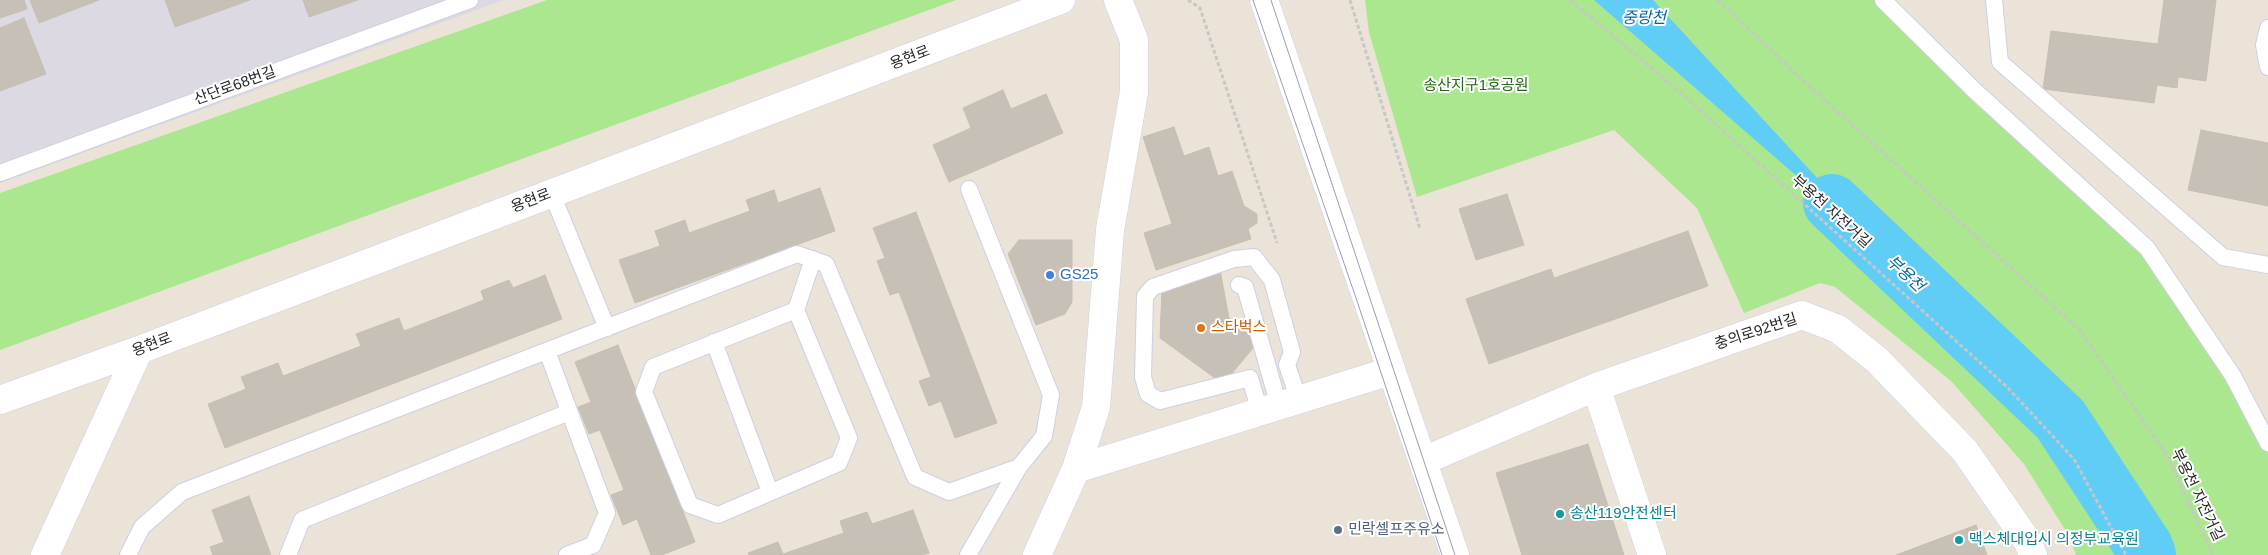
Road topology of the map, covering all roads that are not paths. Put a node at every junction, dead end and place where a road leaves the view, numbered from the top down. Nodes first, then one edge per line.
1 (470, 0) edge
2 (1061, 0) edge
3 (1118, 0) edge
4 (1264, 0) edge
5 (1883, 0) edge
6 (1992, 0) edge
7 (2268, 28) edge
8 (2268, 67) edge
9 (0, 173) edge
10 (969, 189) dead end
11 (552, 194) junction
12 (813, 259) junction
13 (2268, 265) edge
14 (1239, 285) dead end
15 (796, 310) junction
16 (607, 328) junction
17 (714, 342) junction
18 (139, 350) junction
19 (547, 351) junction
20 (1287, 365) junction
21 (1269, 371) junction
22 (1392, 371) junction
23 (1250, 378) junction
24 (1596, 387) junction
25 (0, 400) edge
26 (1279, 406) junction
27 (569, 412) junction
28 (2268, 443) edge
29 (1423, 461) junction
30 (1019, 468) junction
31 (1076, 469) junction
32 (770, 492) junction
33 (45, 555) edge
34 (128, 555) edge
35 (288, 555) edge
36 (568, 555) edge
37 (968, 555) edge
38 (1037, 555) edge
39 (1455, 555) edge
40 (1652, 555) edge
41 (2033, 555) edge

1 - 9 lane, 산단로68번길
2 - 11 street, 용현로
3 - 31 street
4 - 22 street
5 - 28 lane
6 - 13 lane
7 - 8 lane
10 - 30 lane
11 - 16 lane
11 - 18 street, 용현로
12 - 15 lane
12 - 16 lane
12 - 30 lane
14 - 21 lane
15 - 17 lane
15 - 32 lane
16 - 19 lane
17 - 32 lane
17 - 32 lane
18 - 25 street, 용현로
18 - 33 street
19 - 27 lane
19 - 34 lane
20 - 21 lane
20 - 23 lane
20 - 26 lane
21 - 23 lane
21 - 26 lane
22 - 26 street
22 - 29 street
23 - 26 lane
24 - 29 street, 충의로92번길
24 - 40 street
24 - 41 street, 충의로92번길
26 - 31 street
27 - 35 lane
27 - 36 lane
29 - 39 street
30 - 37 lane
31 - 38 street

